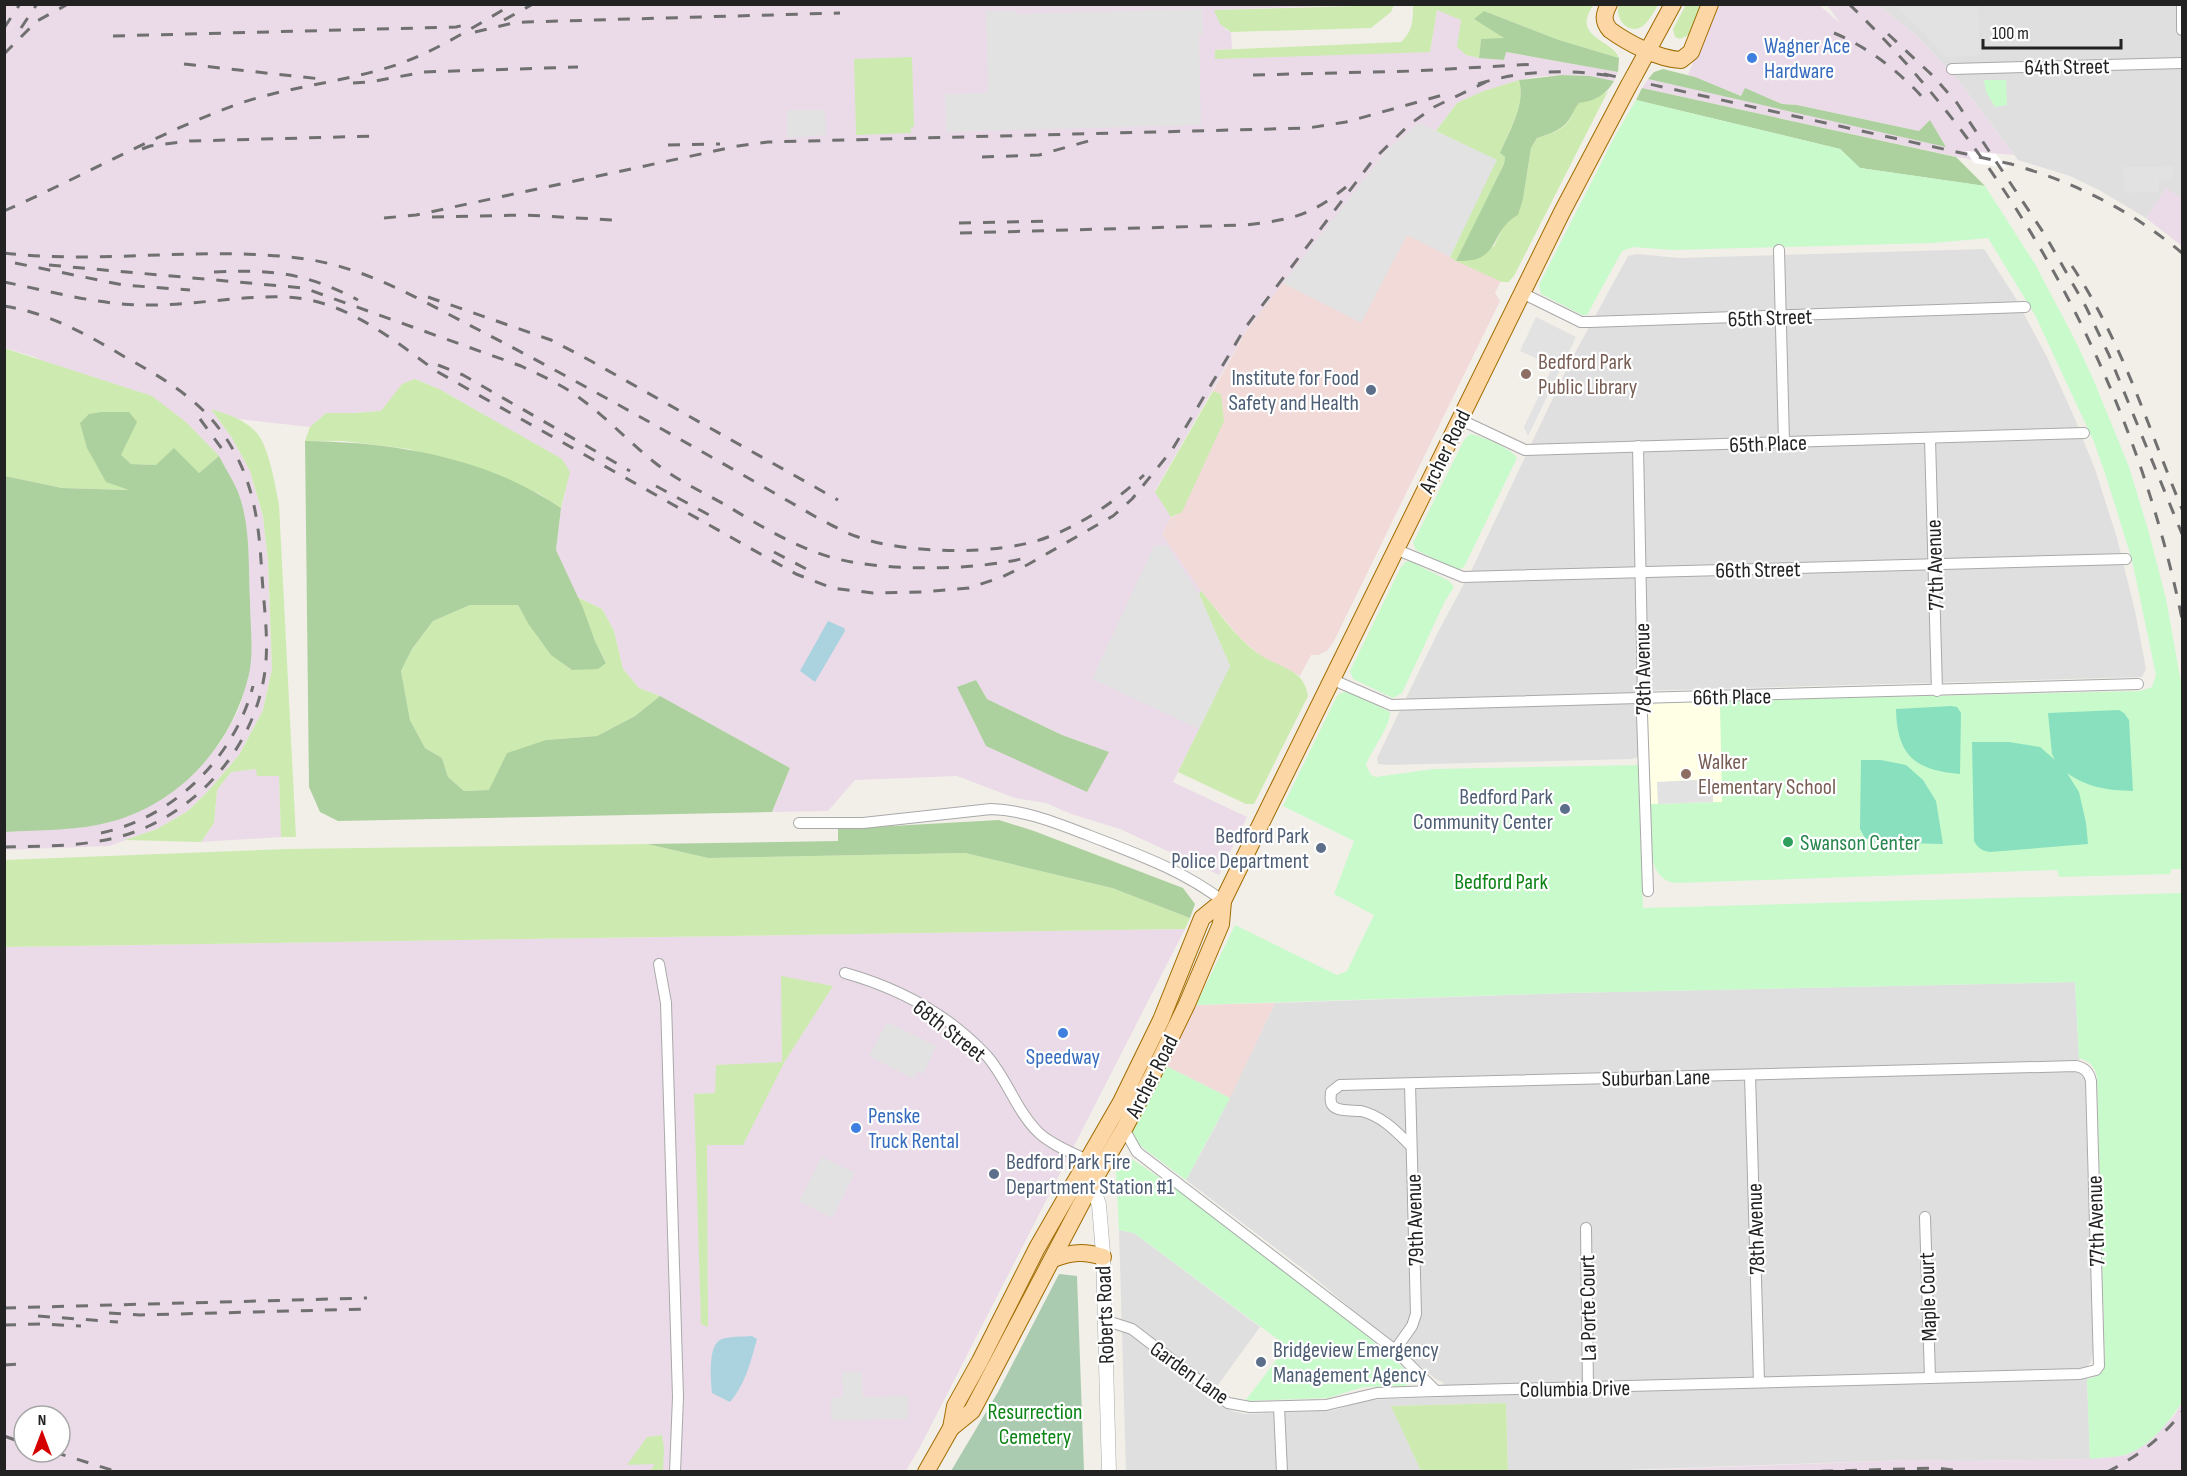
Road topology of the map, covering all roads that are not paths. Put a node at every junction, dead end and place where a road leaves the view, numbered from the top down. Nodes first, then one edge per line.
1 (1609, 4) edge
2 (1673, 4) edge
3 (1710, 4) edge
4 (2182, 4) edge
5 (2182, 30) edge
6 (1648, 50) junction
7 (2182, 63) edge
8 (1952, 69) dead end
9 (1779, 250) dead end
10 (1522, 293) junction
11 (2025, 308) dead end
12 (1781, 316) junction
13 (1459, 419) junction
14 (2084, 433) dead end
15 (1930, 439) junction
16 (1784, 442) junction
17 (1638, 446) junction
18 (1395, 549) junction
19 (2126, 559) dead end
20 (1934, 565) junction
21 (1640, 572) junction
22 (1331, 679) junction
23 (2138, 684) dead end
24 (1937, 691) junction
25 (1643, 698) junction
26 (799, 823) dead end
27 (1648, 891) dead end
28 (1223, 901) junction
29 (659, 964) dead end
30 (845, 973) dead end
31 (2086, 1071) joint
32 (1750, 1075) junction
33 (1410, 1084) junction
34 (1124, 1129) junction
35 (1411, 1146) junction
36 (1111, 1151) junction
37 (1137, 1152) junction
38 (1087, 1160) junction
39 (1091, 1185) junction
40 (1924, 1217) dead end
41 (1586, 1228) dead end
42 (1103, 1257) junction
43 (1053, 1259) junction
44 (1104, 1320) junction
45 (1395, 1350) junction
46 (2096, 1371) joint
47 (1929, 1378) junction
48 (1759, 1382) junction
49 (1588, 1388) junction
50 (1436, 1391) junction
51 (1279, 1407) junction
52 (951, 1428) junction
53 (675, 1472) edge
54 (926, 1472) edge
55 (1109, 1472) edge
56 (1282, 1472) edge

1 - 6 main road
2 - 6 main road, Archer Road
3 - 6 main road
4 - 5 street
6 - 10 main road, Archer Road
7 - 8 street, 64th Street
9 - 12 street
10 - 12 street, 65th Street
10 - 13 main road, Archer Road
11 - 12 street, 65th Street
12 - 16 street
13 - 17 street, 65th Place
13 - 18 main road, Archer Road
14 - 15 street, 65th Place
15 - 16 street, 65th Place
15 - 20 street, 77th Avenue
16 - 17 street, 65th Place
17 - 21 street, 78th Avenue
18 - 21 street, 66th Street
18 - 22 main road, Archer Road
19 - 20 street, 66th Street
20 - 21 street, 66th Street
20 - 24 street, 77th Avenue
21 - 25 street, 78th Avenue
22 - 25 street, 66th Place
22 - 28 main road, Archer Road
23 - 24 street, 66th Place
24 - 25 street, 66th Place
25 - 27 street, 78th Avenue
26 - 28 street
28 - 34 main road, Archer Road
28 - 38 main road, Archer Road
29 - 53 street
30 - 38 street, 68th Street
31 - 32 street, Suburban Lane
31 - 46 street, 77th Avenue
32 - 33 street, Suburban Lane
32 - 48 street, 78th Avenue
33 - 35 street, 79th Avenue
33 - 35 street, Suburban Lane
34 - 36 main road, Archer Road
34 - 37 street
35 - 45 street, 79th Avenue
36 - 37 street
36 - 39 main road, Archer Road
37 - 45 street
38 - 39 street, Roberts Road
38 - 52 main road, Archer Road
39 - 42 street, Roberts Road
39 - 43 main road, Archer Road
40 - 47 street, Maple Court
41 - 49 street, La Porte Court
42 - 43 main road
42 - 44 street, Roberts Road
43 - 52 main road, Archer Road
44 - 51 street, Garden Lane
44 - 55 street, Roberts Road
45 - 50 street
46 - 47 street, Columbia Drive
47 - 48 street, Columbia Drive
48 - 49 street, Columbia Drive
49 - 50 street, Columbia Drive
50 - 51 street, Garden Lane
51 - 56 street
52 - 54 main road, Archer Road

